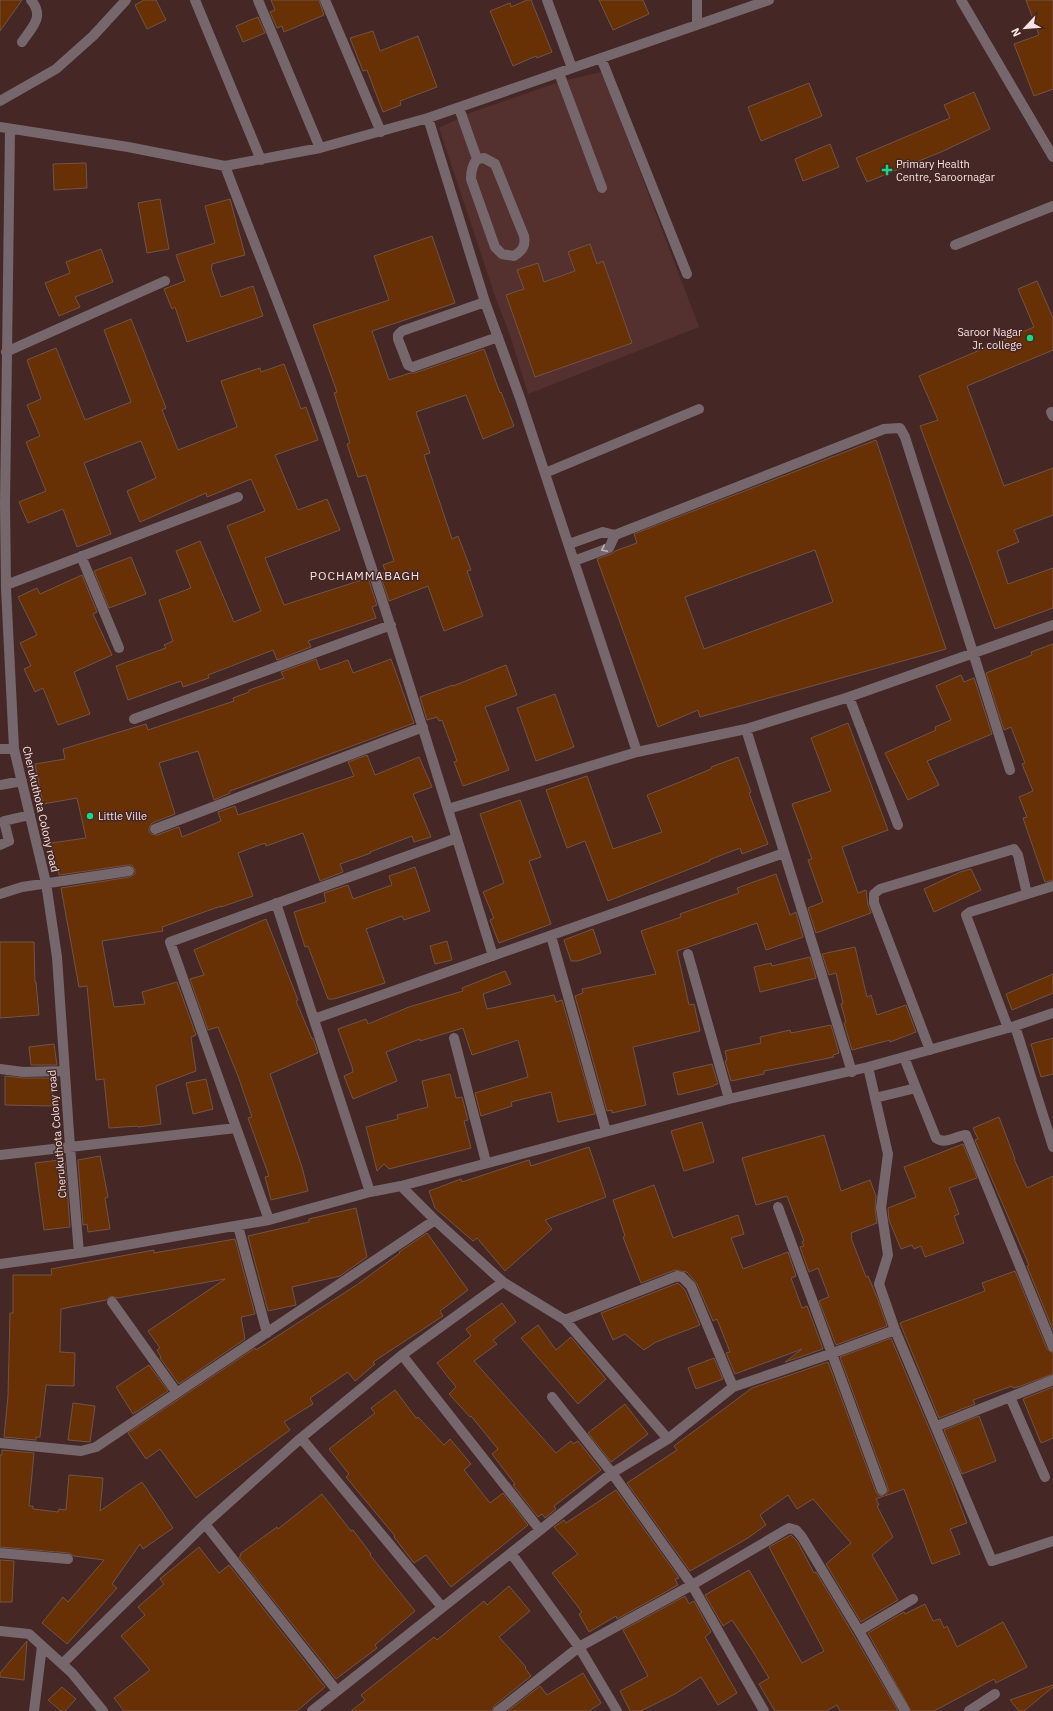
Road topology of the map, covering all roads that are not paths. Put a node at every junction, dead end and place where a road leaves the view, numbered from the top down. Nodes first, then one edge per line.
1 (31, 0) edge
2 (126, 0) edge
3 (195, 0) edge
4 (258, 0) edge
5 (325, 0) edge
6 (547, 0) edge
7 (697, 0) edge
8 (769, 0) edge
9 (961, 0) edge
10 (697, 25) junction
11 (22, 42) dead end
12 (602, 58) junction
13 (572, 68) junction
14 (559, 73) junction
15 (0, 101) edge
16 (459, 108) junction
17 (428, 118) junction
18 (5, 128) edge
19 (381, 132) junction
20 (320, 148) junction
21 (1053, 157) edge
22 (477, 159) junction
23 (261, 160) junction
24 (224, 166) junction
25 (602, 188) dead end
26 (1053, 206) edge
27 (955, 245) dead end
28 (686, 274) dead end
29 (165, 281) dead end
30 (485, 302) junction
31 (498, 337) junction
32 (6, 352) junction
33 (699, 409) dead end
34 (545, 473) junction
35 (238, 497) dead end
36 (615, 535) junction
37 (569, 544) junction
38 (81, 556) junction
39 (574, 561) junction
40 (4, 587) edge
41 (391, 625) junction
42 (1053, 625) edge
43 (119, 648) dead end
44 (973, 653) junction
45 (849, 697) junction
46 (134, 719) dead end
47 (423, 727) junction
48 (746, 728) junction
49 (0, 749) edge
50 (14, 749) junction
51 (637, 752) junction
52 (1010, 770) dead end
53 (22, 781) junction
54 (0, 785) edge
55 (448, 809) junction
56 (30, 815) junction
57 (898, 825) dead end
58 (155, 829) dead end
59 (457, 838) junction
60 (0, 845) edge
61 (784, 853) junction
62 (129, 871) dead end
63 (46, 882) junction
64 (1053, 886) edge
65 (0, 894) edge
66 (1027, 894) junction
67 (276, 903) junction
68 (551, 936) junction
69 (688, 954) dead end
70 (493, 956) junction
71 (1053, 1013) edge
72 (314, 1019) junction
73 (1011, 1027) junction
74 (454, 1038) dead end
75 (930, 1050) junction
76 (904, 1057) junction
77 (868, 1068) junction
78 (0, 1069) edge
79 (64, 1071) junction
80 (852, 1072) junction
81 (916, 1088) junction
82 (875, 1098) junction
83 (729, 1099) junction
84 (236, 1128) junction
85 (606, 1130) junction
86 (70, 1147) junction
87 (1053, 1147) edge
88 (0, 1155) edge
89 (486, 1162) junction
90 (401, 1186) junction
91 (370, 1192) junction
92 (778, 1207) dead end
93 (268, 1220) junction
94 (435, 1220) junction
95 (238, 1226) junction
96 (79, 1253) junction
97 (0, 1264) edge
98 (503, 1282) junction
99 (112, 1302) dead end
100 (565, 1320) junction
101 (896, 1330) junction
102 (266, 1333) junction
103 (1053, 1347) edge
104 (833, 1353) junction
105 (402, 1355) junction
106 (1053, 1380) edge
107 (733, 1387) junction
108 (177, 1393) junction
109 (552, 1397) dead end
110 (1010, 1397) junction
111 (937, 1426) junction
112 (301, 1438) junction
113 (668, 1439) junction
114 (0, 1443) edge
115 (612, 1473) junction
116 (1045, 1477) dead end
117 (882, 1490) dead end
118 (205, 1524) junction
119 (540, 1530) junction
120 (1053, 1541) edge
121 (0, 1553) edge
122 (511, 1553) junction
123 (68, 1559) dead end
124 (692, 1585) junction
125 (913, 1599) dead end
126 (442, 1607) junction
127 (0, 1631) edge
128 (859, 1631) junction
129 (42, 1646) junction
130 (580, 1647) junction
131 (62, 1664) junction
132 (337, 1691) junction
133 (995, 1694) dead end
134 (34, 1711) edge
135 (103, 1711) edge
136 (312, 1711) edge
137 (498, 1711) edge
138 (616, 1711) edge
139 (764, 1711) edge
140 (905, 1711) edge
141 (969, 1711) edge

1 - 11 street
2 - 15 street
3 - 23 street
4 - 20 street
5 - 19 street
6 - 13 street
7 - 10 street
8 - 10 street
9 - 21 street
10 - 12 street
12 - 13 street
12 - 28 street
13 - 14 street
14 - 16 street
14 - 25 street
16 - 17 street
16 - 22 street
17 - 19 street
17 - 30 street
18 - 24 street
18 - 32 street, Cherukuthota Colony road
19 - 20 street
20 - 23 street
22 - 22 street
23 - 24 street
24 - 41 street
26 - 27 street
29 - 32 street
30 - 31 street
30 - 31 street
31 - 34 street
32 - 40 street, Cherukuthota Colony road
33 - 34 street
34 - 37 street
35 - 38 street
36 - 37 street
36 -> 39 street
36 - 44 street
37 - 39 street
38 - 40 street
38 - 43 street
39 - 51 street
40 - 50 street, Cherukuthota Colony road
41 - 46 street
41 - 47 street
42 - 44 street
44 - 45 street
44 - 52 street
45 - 48 street
45 - 57 street
47 - 55 street
47 - 58 street
48 - 51 street
48 - 61 street
49 - 50 street
50 - 53 street, Cherukuthota Colony road
51 - 55 street
53 - 54 street
53 - 56 street, Cherukuthota Colony road
55 - 59 street
56 - 60 street
56 - 63 street, Cherukuthota Colony road
59 - 67 street
59 - 70 street
61 - 68 street
61 - 80 street
62 - 63 street
63 - 65 street
63 - 79 street, Cherukuthota Colony road
64 - 66 street
66 - 73 street
66 - 75 street
67 - 72 street
67 - 84 street
68 - 70 street
68 - 85 street
69 - 83 street
70 - 72 street
71 - 73 street
72 - 91 street
73 - 75 street
73 - 87 street
74 - 89 street
75 - 76 street
76 - 77 street
76 - 81 street
77 - 80 street
77 - 82 street
78 - 79 street
79 - 86 street, Cherukuthota Colony road
80 - 83 street
81 - 82 street
81 - 103 street
82 - 101 street
83 - 85 street
84 - 86 street
84 - 93 street
85 - 89 street
86 - 88 street
86 - 96 street, Cherukuthota Colony road
89 - 90 street
90 - 91 street
90 - 94 street
91 - 93 street
92 - 104 street
93 - 95 street
94 - 98 street
94 - 102 street
95 - 96 street
95 - 102 street
96 - 97 street
98 - 100 street
98 - 105 street
99 - 108 street
100 - 107 street
100 - 113 street
101 - 104 street
101 - 111 street
102 - 108 street
104 - 107 street
104 - 117 street
105 - 112 street
105 - 119 street
106 - 110 street
107 - 113 street
108 - 114 street
109 - 115 street
110 - 111 street
110 - 116 street
111 - 120 street
112 - 118 street
112 - 126 street
113 - 115 street
115 - 119 street
115 - 124 street
118 - 131 street
118 - 132 street
119 - 122 street
121 - 123 street
122 - 126 street
122 - 130 street
124 - 128 street
124 - 130 street
124 - 139 street
125 - 128 street
126 - 132 street
127 - 129 street
128 - 140 street
129 - 131 street
129 - 134 street
130 - 137 street
130 - 138 street
131 - 135 street
132 - 136 street
133 - 141 street

